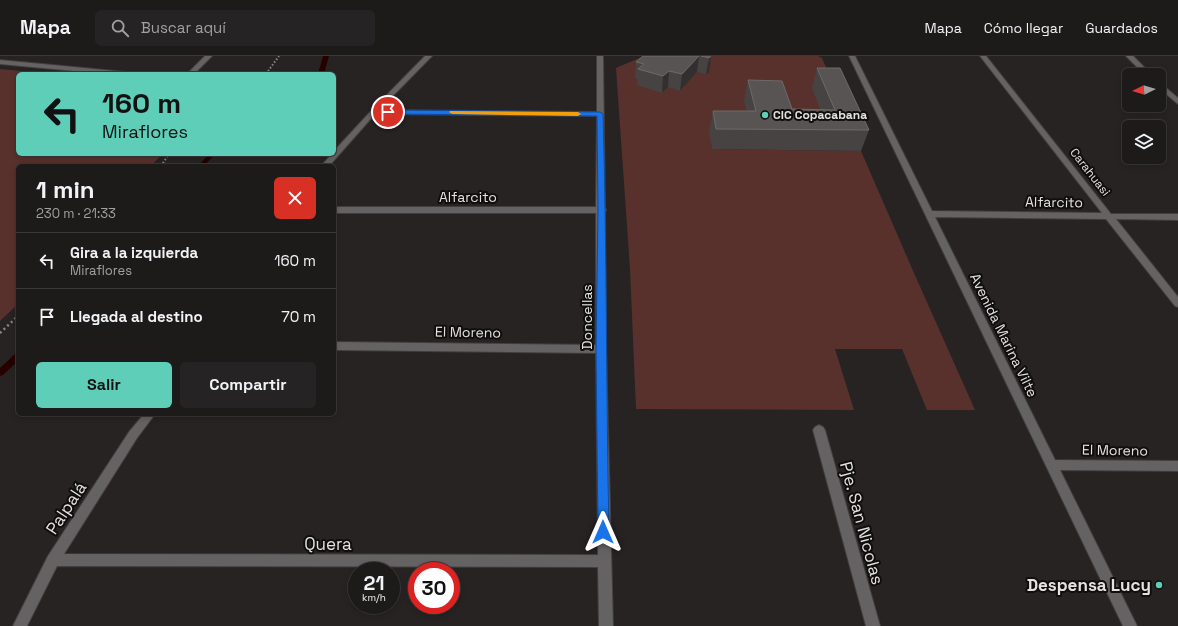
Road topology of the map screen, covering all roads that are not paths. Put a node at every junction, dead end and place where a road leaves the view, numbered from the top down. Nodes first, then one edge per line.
1 (209, 56) edge
2 (429, 56) edge
3 (600, 56) edge
4 (852, 56) edge
5 (983, 56) edge
6 (1129, 56) edge
7 (0, 62) edge
8 (1142, 68) edge
9 (105, 72) edge
10 (192, 72) edge
11 (1166, 91) edge
12 (1178, 102) edge
13 (373, 112) junction
14 (600, 114) junction
15 (336, 154) edge
16 (334, 156) edge
17 (327, 164) edge
18 (336, 210) edge
19 (602, 210) junction
20 (929, 214) junction
21 (1109, 216) junction
22 (1178, 217) edge
23 (1178, 304) edge
24 (336, 346) edge
25 (601, 349) junction
26 (148, 416) edge
27 (819, 430) dead end
28 (1052, 465) junction
29 (1178, 466) edge
30 (53, 560) junction
31 (604, 561) junction
32 (20, 626) edge
33 (606, 626) edge
34 (873, 626) edge
35 (1130, 626) edge

1 - 10 street
2 - 13 street
3 - 14 street, Doncellas
4 - 20 street, Avenida Marina Vilte
5 - 21 street, Carahuasi
6 - 8 street
7 - 9 street
11 - 12 street
13 - 14 street
13 - 15 street
14 - 19 street, Doncellas
16 - 17 street
18 - 19 street, Alfarcito
19 - 25 street, Doncellas
20 - 21 street, Alfarcito
20 - 28 street, Avenida Marina Vilte
21 - 22 street, Alfarcito
21 - 23 street, Carahuasi
24 - 25 street, El Moreno
25 - 31 street, Doncellas
26 - 30 street, Palpalá
27 - 34 street, Pje. San Nicolas
28 - 29 street, El Moreno
28 - 35 street, Avenida Marina Vilte
30 - 31 street, Quera
30 - 32 street, Palpalá
31 - 33 street, Doncellas

